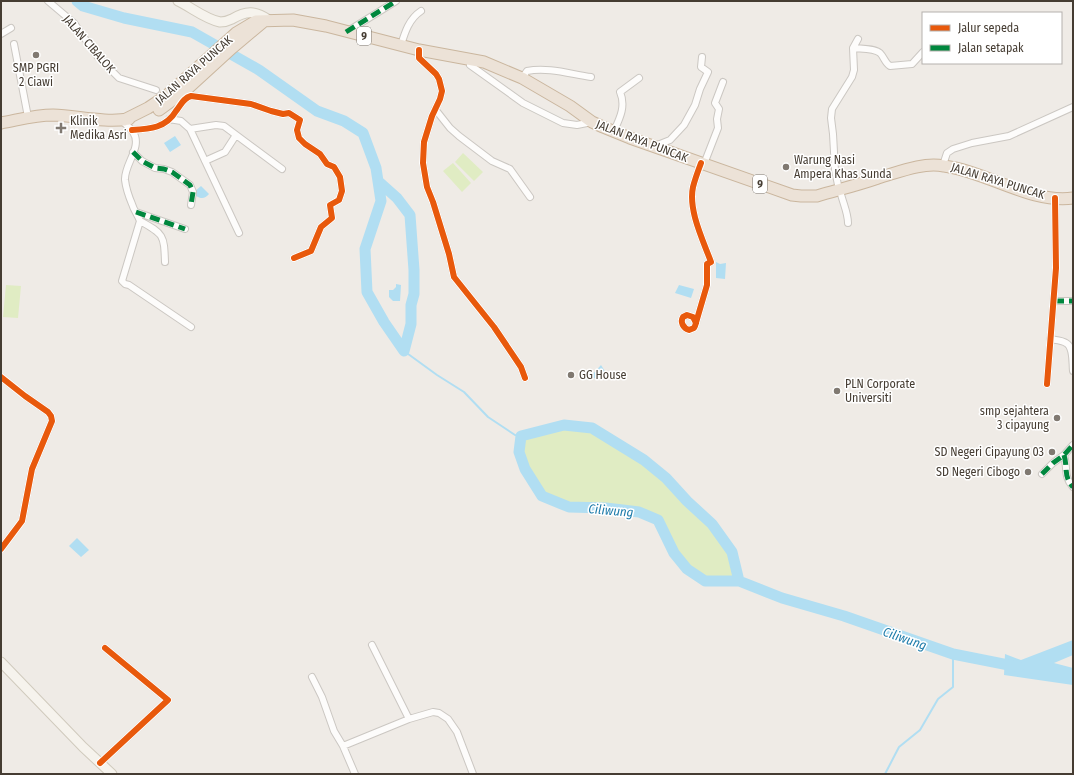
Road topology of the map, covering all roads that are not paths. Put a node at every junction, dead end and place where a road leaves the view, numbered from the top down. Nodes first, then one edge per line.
1 (48, 1) edge
2 (178, 1) edge
3 (396, 1) edge
4 (421, 11) dead end
5 (262, 22) junction
6 (11, 28) dead end
7 (346, 32) junction
8 (1, 34) edge
9 (858, 39) dead end
10 (14, 44) dead end
11 (401, 45) junction
12 (853, 48) junction
13 (419, 50) junction
14 (922, 53) edge
15 (702, 57) dead end
16 (470, 65) dead end
17 (590, 77) dead end
18 (522, 78) junction
19 (639, 78) dead end
20 (723, 82) dead end
21 (156, 90) dead end
22 (1073, 107) edge
23 (435, 109) junction
24 (28, 117) junction
25 (128, 119) junction
26 (169, 119) junction
27 (1, 122) edge
28 (592, 122) junction
29 (190, 129) junction
30 (132, 130) junction
31 (614, 131) junction
32 (236, 135) junction
33 (654, 146) junction
34 (133, 152) junction
35 (205, 161) junction
36 (702, 163) junction
37 (943, 165) junction
38 (282, 169) dead end
39 (840, 190) junction
40 (530, 197) dead end
41 (1055, 198) junction
42 (1073, 198) edge
43 (191, 205) dead end
44 (136, 212) junction
45 (140, 222) junction
46 (848, 223) dead end
47 (185, 229) dead end
48 (239, 233) dead end
49 (294, 258) dead end
50 (164, 262) dead end
51 (1054, 300) junction
52 (1073, 301) edge
53 (696, 323) dead end
54 (191, 327) dead end
55 (1050, 339) junction
56 (1073, 370) edge
57 (1, 377) edge
58 (525, 378) dead end
59 (1047, 384) dead end
60 (1073, 445) edge
61 (1064, 455) junction
62 (1042, 474) dead end
63 (1073, 487) edge
64 (1, 549) edge
65 (372, 645) dead end
66 (105, 648) dead end
67 (1, 662) edge
68 (312, 676) dead end
69 (409, 719) junction
70 (343, 746) junction
71 (100, 763) junction
72 (112, 774) edge
73 (355, 774) edge
74 (473, 774) edge

1 - 21 street, JALAN CIBALOK
2 - 5 street
3 - 7 street
4 - 11 street
5 - 7 highway, JALAN RAYA PUNCAK / 9
5 - 25 highway, JALAN RAYA PUNCAK
6 - 8 street
7 - 11 highway, JALAN RAYA PUNCAK / 9
9 - 12 street
10 - 24 street
11 - 13 highway, JALAN RAYA PUNCAK / 9
12 - 14 street
12 - 39 street
13 - 18 highway, JALAN RAYA PUNCAK / 9
13 - 23 street
15 - 33 street
16 - 28 street
17 - 18 street
18 - 28 highway, JALAN RAYA PUNCAK / 9
19 - 31 street
20 - 36 street
22 - 37 street
23 - 40 street
23 - 58 street
24 - 25 highway
24 - 27 highway
25 - 30 street
26 - 29 street
26 - 30 street
26 - 49 street
28 - 31 highway, JALAN RAYA PUNCAK / 9
29 - 32 street
29 - 35 street
30 - 34 street
31 - 33 highway, JALAN RAYA PUNCAK / 9
32 - 35 street
32 - 38 street
33 - 36 highway, JALAN RAYA PUNCAK / 9
34 - 43 street
34 - 44 street
35 - 48 street
36 - 39 highway, JALAN RAYA PUNCAK / 9
36 - 53 street
37 - 39 highway, JALAN RAYA PUNCAK / 9
37 - 41 highway, JALAN RAYA PUNCAK / 9
39 - 46 street
41 - 42 highway, JALAN RAYA PUNCAK / 9
41 - 51 street
44 - 45 street
44 - 47 street
45 - 50 street
45 - 54 street
51 - 52 street
51 - 55 street
55 - 56 street
55 - 59 street
57 - 64 street
60 - 61 street
61 - 62 street
61 - 63 street
65 - 69 street
66 - 71 street
67 - 71 street
68 - 70 street
69 - 70 street
69 - 74 street
70 - 73 street
71 - 72 street

